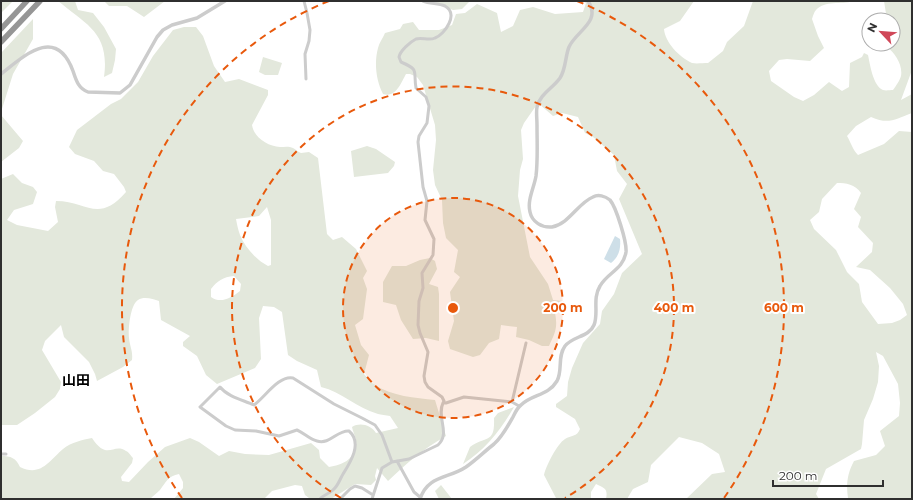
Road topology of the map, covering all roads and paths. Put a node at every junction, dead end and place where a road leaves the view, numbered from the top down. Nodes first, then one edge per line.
1 (27, 1) edge
2 (40, 1) edge
3 (225, 1) edge
4 (304, 1) edge
5 (424, 1) edge
6 (588, 1) edge
7 (1, 29) edge
8 (1, 42) edge
9 (1, 74) edge
10 (306, 79) dead end
11 (526, 343) dead end
12 (512, 402) junction
13 (443, 403) junction
14 (519, 406) junction
15 (1, 454) edge
16 (6, 454) dead end
17 (397, 461) junction
18 (392, 462) junction
19 (373, 497) edge
20 (420, 498) edge
21 (320, 499) edge
22 (340, 499) edge

1 - 7 highway
2 - 8 highway
3 - 9 street
4 - 10 street
5 - 13 street
6 - 14 street
11 - 12 street
12 - 13 street
12 - 14 street
13 - 17 street
14 - 20 street
15 - 16 street
17 - 18 street
17 - 20 street
18 - 19 street
18 - 21 street
19 - 22 street

